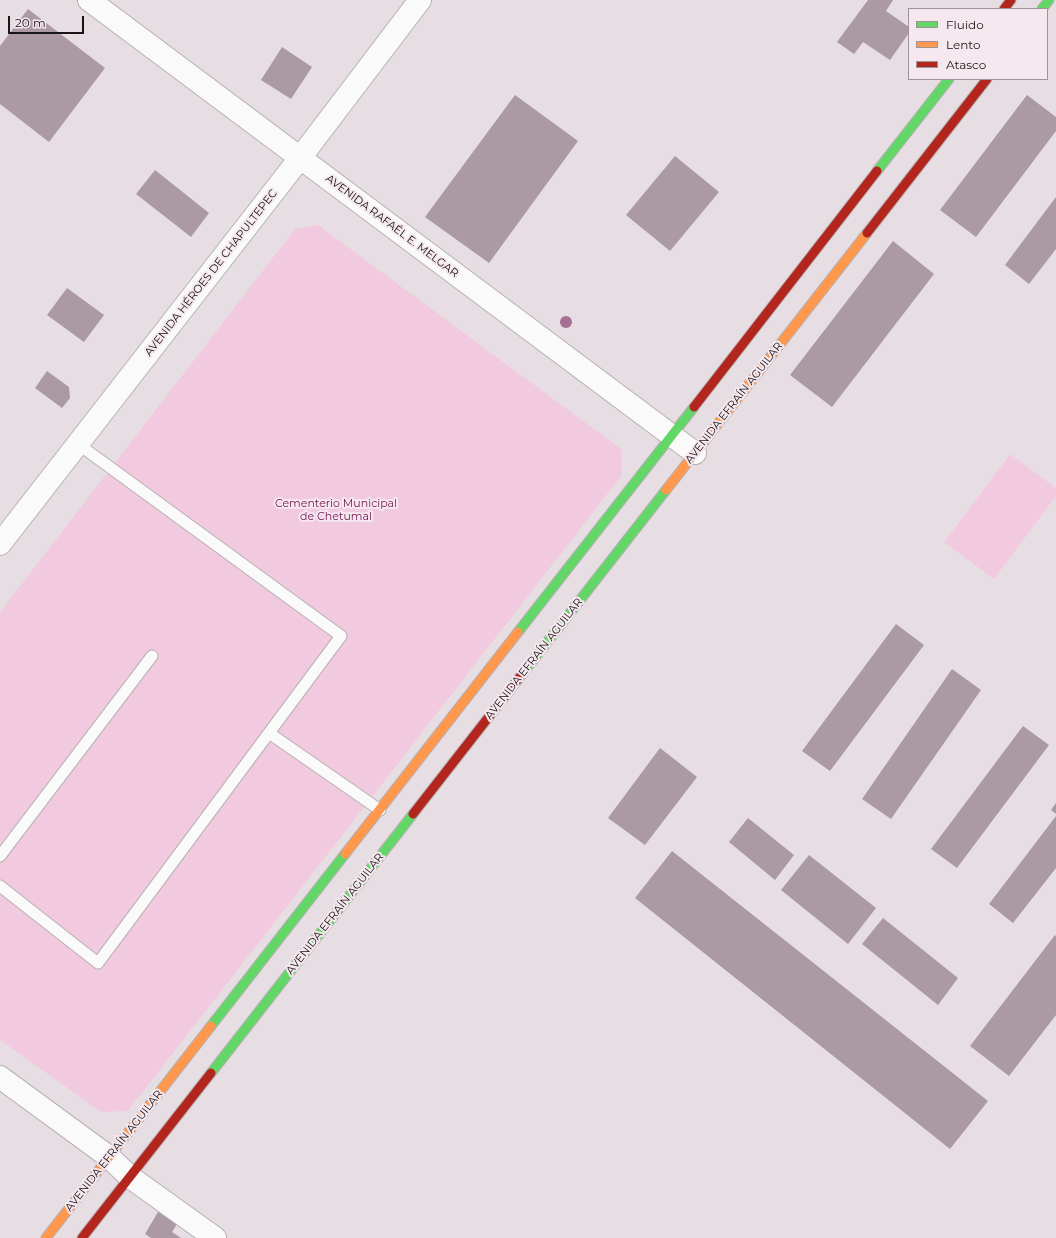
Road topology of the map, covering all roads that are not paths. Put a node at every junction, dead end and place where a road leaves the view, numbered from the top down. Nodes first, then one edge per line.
1 (89, 0) edge
2 (420, 0) edge
3 (1011, 0) edge
4 (1049, 0) edge
5 (1005, 8) edge
6 (1043, 8) edge
7 (948, 80) edge
8 (986, 80) edge
9 (300, 158) junction
10 (672, 435) junction
11 (78, 444) junction
12 (695, 452) junction
13 (2, 539) edge
14 (152, 656) dead end
15 (269, 733) junction
16 (383, 812) junction
17 (0, 856) edge
18 (0, 886) edge
19 (0, 1077) edge
20 (109, 1157) junction
21 (130, 1176) junction
22 (46, 1238) edge
23 (82, 1238) edge
24 (215, 1238) edge

1 - 9 street, AVENIDA RAFAÉL E. MELGAR
2 - 9 street, AVENIDA HÉROES DE CHAPULTEPEC
3 - 5 main road
4 - 6 main road
7 - 10 main road, AVENIDA EFRAÍN AGUILAR
8 - 12 main road, AVENIDA EFRAÍN AGUILAR
9 - 10 street, AVENIDA RAFAÉL E. MELGAR
9 - 11 street, AVENIDA HÉROES DE CHAPULTEPEC
10 - 12 street, AVENIDA RAFAÉL E. MELGAR
10 - 16 main road, AVENIDA EFRAÍN AGUILAR
11 - 13 street, AVENIDA HÉROES DE CHAPULTEPEC
11 - 15 lane
12 - 21 main road, AVENIDA EFRAÍN AGUILAR
14 - 17 lane
15 - 16 lane
15 - 18 lane
16 - 20 main road, AVENIDA EFRAÍN AGUILAR
19 - 20 street
20 - 21 street
20 - 22 main road, AVENIDA EFRAÍN AGUILAR
21 - 23 main road, AVENIDA EFRAÍN AGUILAR
21 - 24 street

